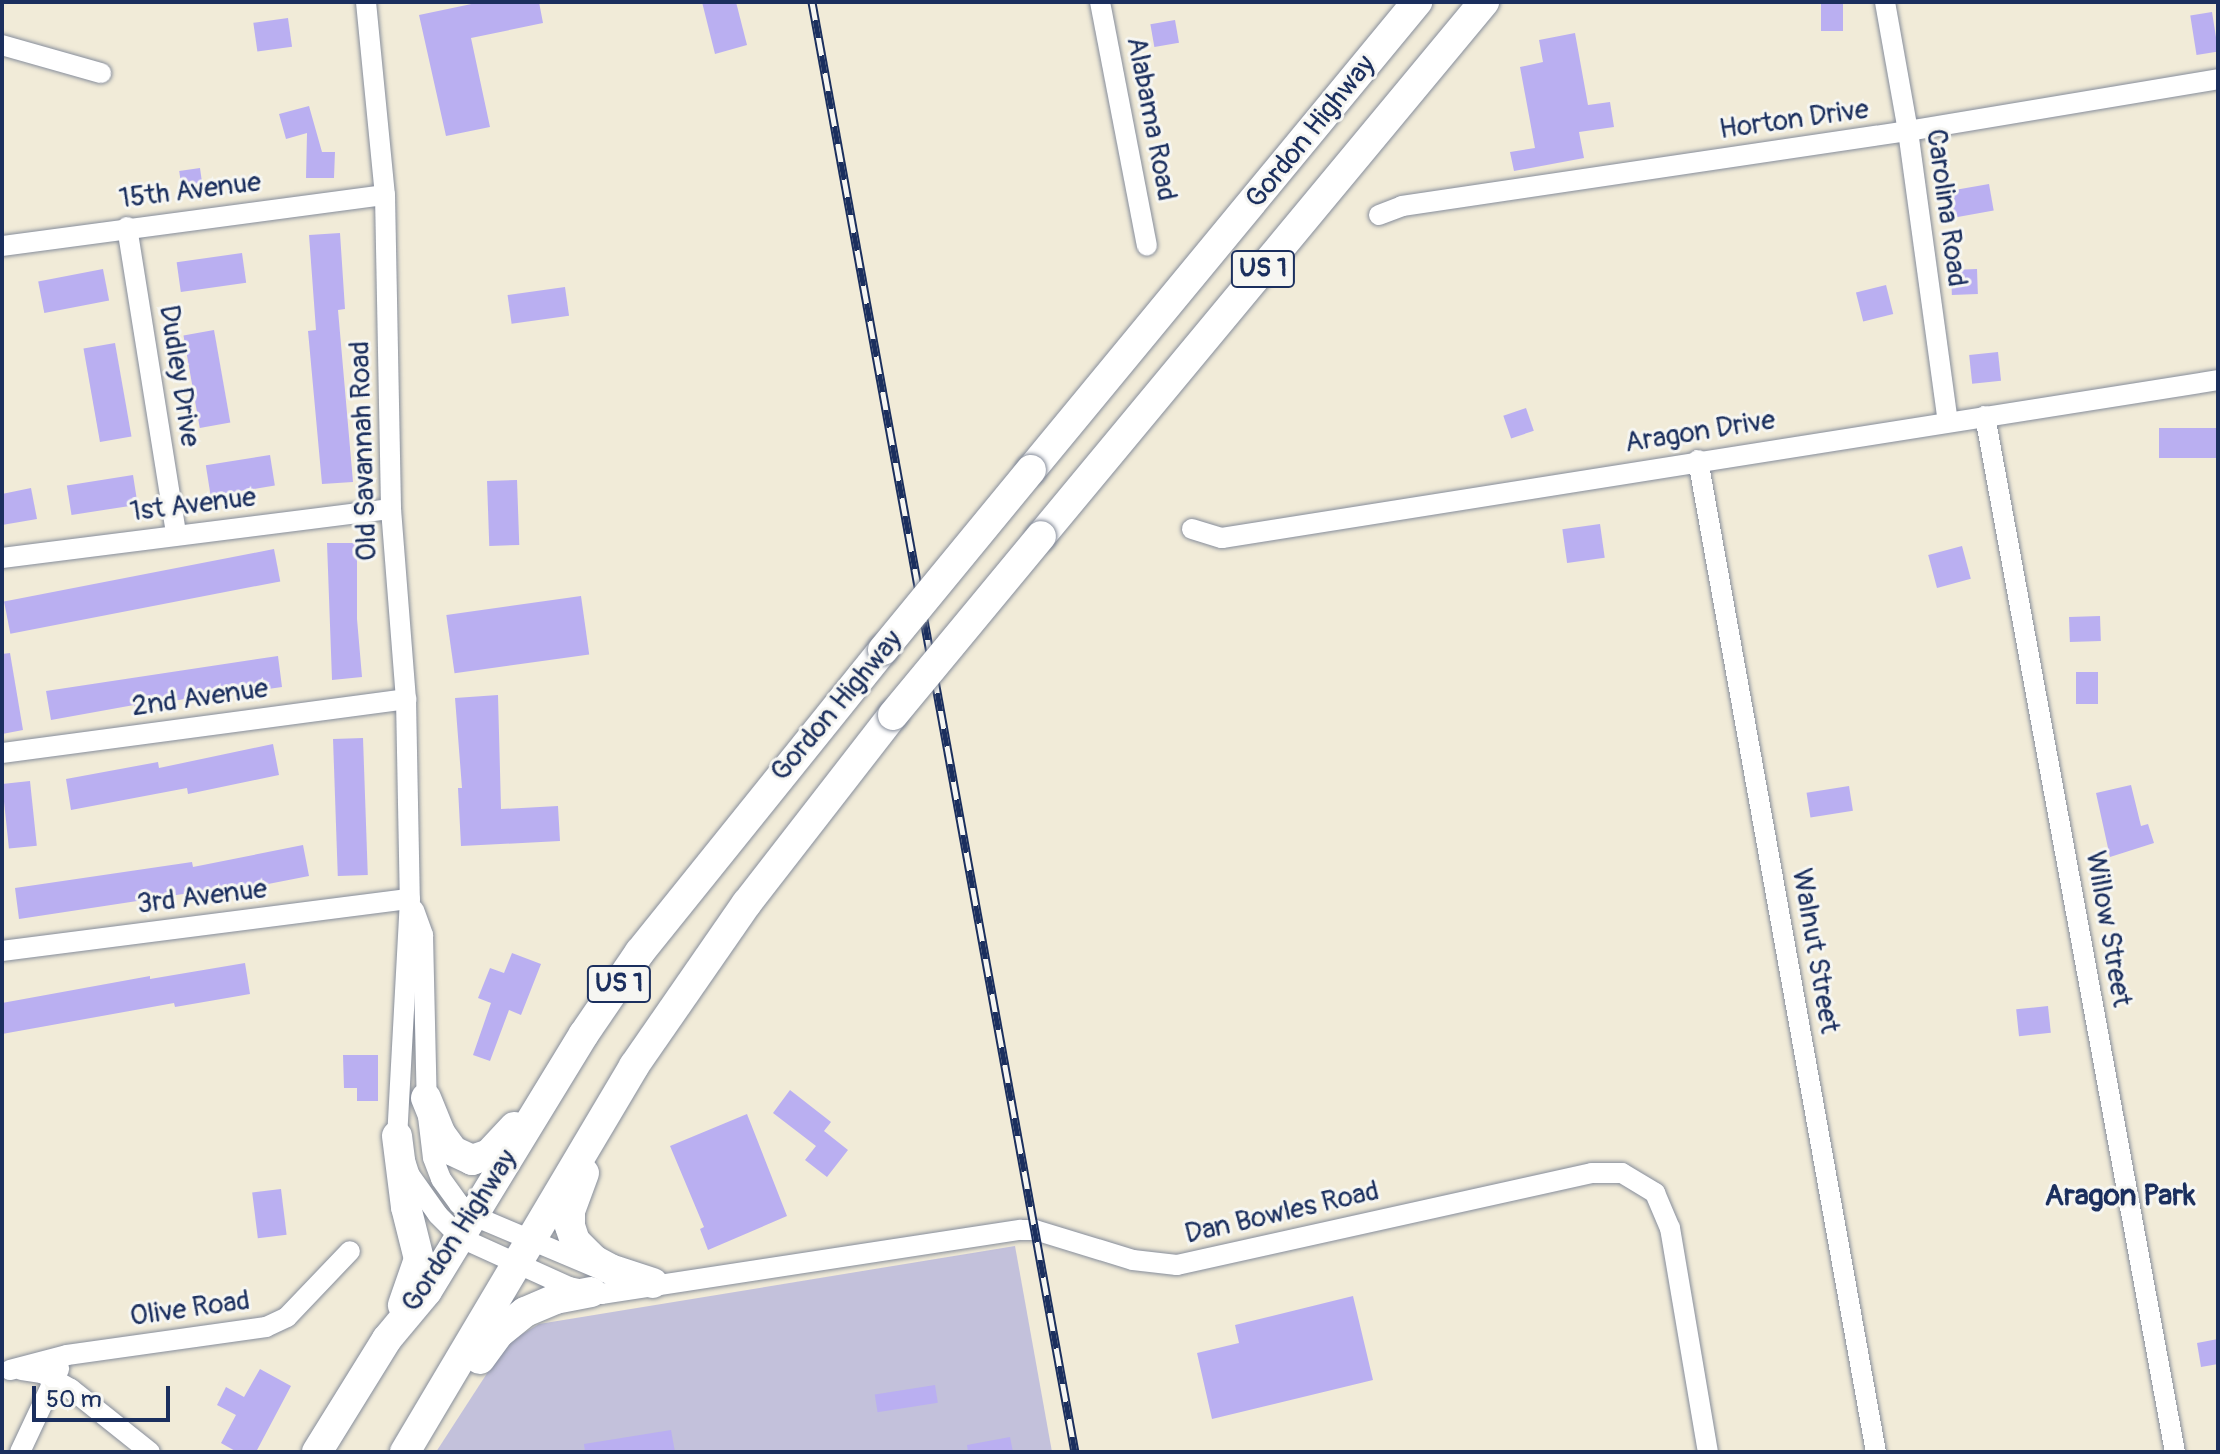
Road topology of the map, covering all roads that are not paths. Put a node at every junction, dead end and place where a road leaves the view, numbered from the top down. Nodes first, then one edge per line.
1 (366, 2) edge
2 (1100, 2) edge
3 (1417, 2) edge
4 (1484, 2) edge
5 (1885, 2) edge
6 (2, 45) edge
7 (101, 73) dead end
8 (2218, 79) edge
9 (1908, 131) junction
10 (385, 195) junction
11 (1379, 215) dead end
12 (127, 227) junction
13 (2, 246) edge
14 (1147, 246) dead end
15 (2218, 380) edge
16 (1985, 416) junction
17 (1948, 422) junction
18 (1698, 460) junction
19 (391, 509) junction
20 (1192, 529) dead end
21 (176, 534) junction
22 (2, 558) edge
23 (406, 699) junction
24 (2, 753) edge
25 (410, 899) junction
26 (2, 951) edge
27 (555, 1080) junction
28 (617, 1094) junction
29 (426, 1098) junction
30 (397, 1136) junction
31 (468, 1227) junction
32 (350, 1251) dead end
33 (524, 1251) junction
34 (653, 1283) junction
35 (591, 1292) junction
36 (387, 1339) junction
37 (67, 1355) junction
38 (6, 1370) edge
39 (52, 1380) junction
40 (20, 1452) edge
41 (150, 1452) edge
42 (317, 1452) edge
43 (405, 1452) edge
44 (422, 1452) edge
45 (1708, 1452) edge
46 (1876, 1452) edge
47 (2175, 1452) edge

1 - 10 street, Old Savannah Road
2 - 14 street, Alabama Road
3 - 27 highway, Gordon Highway / US 1, bridge
4 - 28 highway, Gordon Highway / US 1, bridge
5 - 9 street, Carolina Road
6 - 7 street
8 - 9 street, Horton Drive
9 - 11 street, Horton Drive
9 - 17 street, Carolina Road
10 - 12 street, 15th Avenue
10 - 19 street, Old Savannah Road
12 - 13 street, 15th Avenue
12 - 21 street, Dudley Drive
15 - 16 street, Aragon Drive
16 - 17 street, Aragon Drive
16 - 47 street, Willow Street
17 - 18 street, Aragon Drive
18 - 20 street, Aragon Drive
18 - 46 street, Walnut Street
19 - 21 street, 1st Avenue
19 - 23 street, Old Savannah Road
21 - 22 street, 1st Avenue
23 - 24 street, 2nd Avenue
23 - 25 street, Old Savannah Road
25 - 26 street, 3rd Avenue
25 - 29 street, Old Savannah Road
25 - 30 street, Old Savannah Road
27 - 29 highway
27 - 31 highway, Gordon Highway / US 1
28 - 33 highway, Gordon Highway / US 1
28 - 34 highway
29 - 31 street, Old Savannah Road
30 - 31 street, Old Savannah Road
30 - 36 highway
31 - 33 street, Old Savannah Road
31 - 33 street, Old Savannah Road
31 - 36 highway, Gordon Highway / US 1
32 - 37 street, Olive Road
33 - 34 street, Dan Bowles Road
33 - 35 street, Dan Bowles Road
33 - 43 highway, Gordon Highway / US 1
34 - 35 street, Dan Bowles Road
34 - 45 street, Dan Bowles Road
35 - 44 highway
36 - 42 highway, Gordon Highway / US 1
37 - 38 street, Olive Road
37 - 39 street
38 - 39 street, Olive Road
39 - 40 street
39 - 41 street, Olive Road

